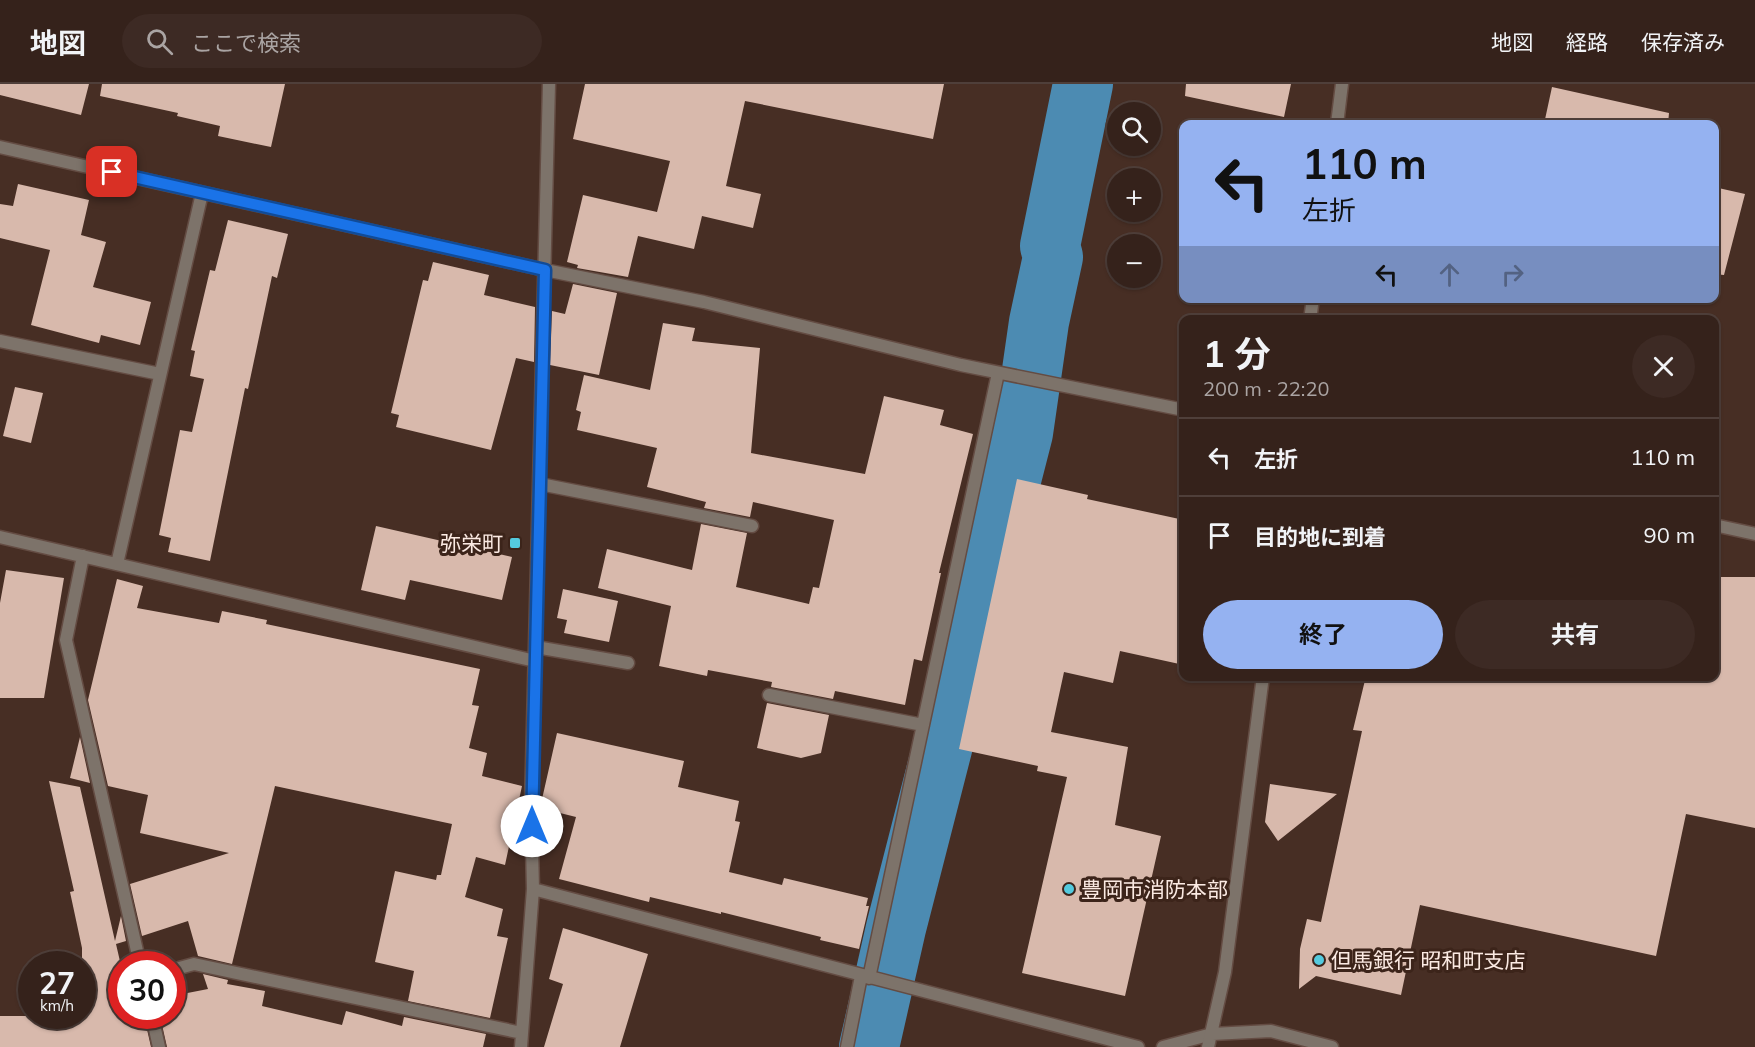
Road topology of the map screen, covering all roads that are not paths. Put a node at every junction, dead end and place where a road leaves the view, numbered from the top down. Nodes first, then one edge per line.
1 (549, 84) edge
2 (1342, 84) edge
3 (1338, 120) edge
4 (0, 147) edge
5 (202, 193) junction
6 (545, 270) junction
7 (0, 341) edge
8 (998, 373) junction
9 (160, 374) junction
10 (1179, 409) edge
11 (540, 484) junction
12 (752, 526) dead end
13 (1719, 526) edge
14 (1755, 534) edge
15 (0, 537) edge
16 (83, 556) junction
17 (117, 564) junction
18 (536, 647) junction
19 (535, 661) junction
20 (628, 663) dead end
21 (1262, 681) edge
22 (769, 695) dead end
23 (923, 725) junction
24 (533, 889) junction
25 (137, 951) edge
26 (186, 966) edge
27 (865, 977) junction
28 (155, 1029) edge
29 (522, 1033) junction
30 (1212, 1034) junction
31 (159, 1047) edge
32 (521, 1047) edge
33 (847, 1047) edge
34 (1138, 1047) edge
35 (1163, 1047) edge
36 (1208, 1047) edge
37 (1332, 1047) edge

1 - 6 street
2 - 3 street
4 - 5 street
5 - 6 street
5 - 9 street
6 - 8 street
6 - 11 street
7 - 9 street
8 - 10 street
8 - 23 street
9 - 17 street
11 - 12 street
11 - 18 street
13 - 14 street
15 - 16 street
16 - 17 street
16 - 25 street
17 - 19 street
18 - 19 street
18 - 20 street
19 - 24 street
21 - 30 street
22 - 23 street
23 - 27 street
24 - 27 street
24 - 29 street
26 - 29 street
27 - 33 street
27 - 34 street
28 - 31 street
29 - 32 street
30 - 35 street
30 - 36 street
30 - 37 street

